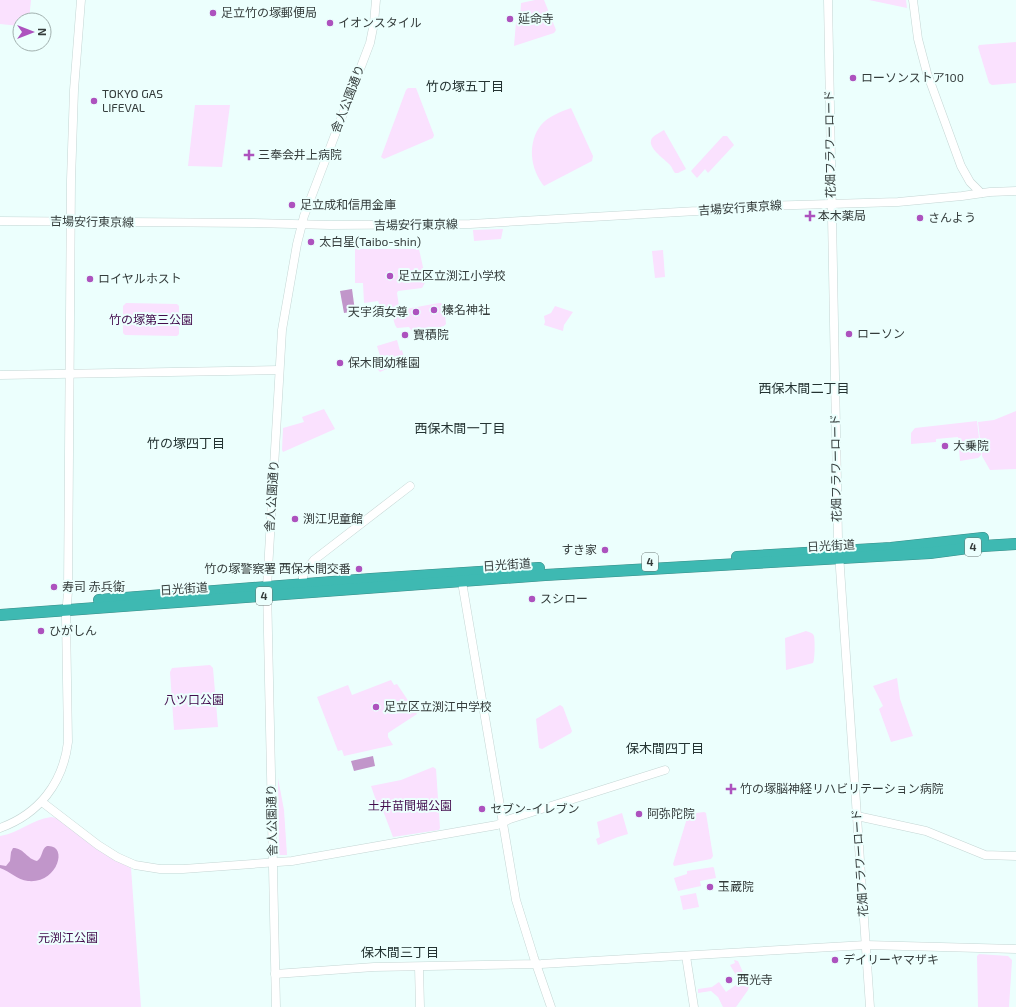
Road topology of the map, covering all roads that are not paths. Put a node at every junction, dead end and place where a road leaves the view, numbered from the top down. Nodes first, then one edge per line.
1 (81, 0) edge
2 (376, 0) edge
3 (828, 0) edge
4 (913, 0) edge
5 (1016, 191) edge
6 (981, 193) junction
7 (832, 204) junction
8 (0, 221) edge
9 (71, 222) junction
10 (301, 225) junction
11 (279, 370) junction
12 (69, 374) junction
13 (0, 375) edge
14 (410, 486) dead end
15 (1016, 536) edge
16 (1016, 544) edge
17 (1016, 551) edge
18 (930, 553) junction
19 (839, 555) junction
20 (461, 578) junction
21 (303, 584) junction
22 (267, 592) junction
23 (66, 606) junction
24 (0, 607) edge
25 (0, 615) edge
26 (665, 770) dead end
27 (42, 802) junction
28 (857, 816) junction
29 (502, 822) junction
30 (0, 828) edge
31 (1016, 856) edge
32 (273, 863) junction
33 (866, 945) junction
34 (1016, 949) edge
35 (686, 956) junction
36 (536, 964) junction
37 (419, 967) junction
38 (275, 974) junction
39 (276, 1007) edge
40 (420, 1007) edge
41 (551, 1007) edge
42 (694, 1007) edge
43 (870, 1007) edge

1 - 9 street
2 - 10 street, 舎人公園通り
3 - 7 street, 花畑フラワーロード
4 - 6 street
5 - 6 street, 吉場安行東京線
6 - 7 street, 吉場安行東京線
7 - 10 street, 吉場安行東京線
7 - 19 street, 花畑フラワーロード
8 - 9 street, 吉場安行東京線
9 - 10 street, 吉場安行東京線
9 - 12 street
10 - 11 street, 舎人公園通り
11 - 12 street
11 - 22 street, 舎人公園通り
12 - 13 street
12 - 23 street
14 - 21 street
15 - 19 highway, 日光街道 / 4
16 - 18 highway, 日光街道 / 4
17 - 18 highway, 4
18 - 19 highway, 日光街道 / 4
19 - 20 highway, 日光街道 / 4
19 - 28 street, 花畑フラワーロード
20 - 21 highway, 日光街道 / 4
20 - 22 highway, 日光街道 / 4
20 - 29 street
21 - 22 highway, 日光街道 / 4
22 - 23 highway, 日光街道 / 4
22 - 32 street, 舎人公園通り
23 - 24 highway, 日光街道 / 4
23 - 25 highway, 日光街道 / 4
23 - 27 street
26 - 29 street
27 - 30 street
27 - 32 street
28 - 31 street
28 - 33 street, 花畑フラワーロード
29 - 32 street
29 - 36 street
32 - 38 street, 舎人公園通り
33 - 34 street
33 - 35 street
33 - 43 street, 花畑フラワーロード
35 - 36 street
35 - 42 street
36 - 37 street
36 - 41 street
37 - 38 street
37 - 40 street
38 - 39 street, 舎人公園通り

